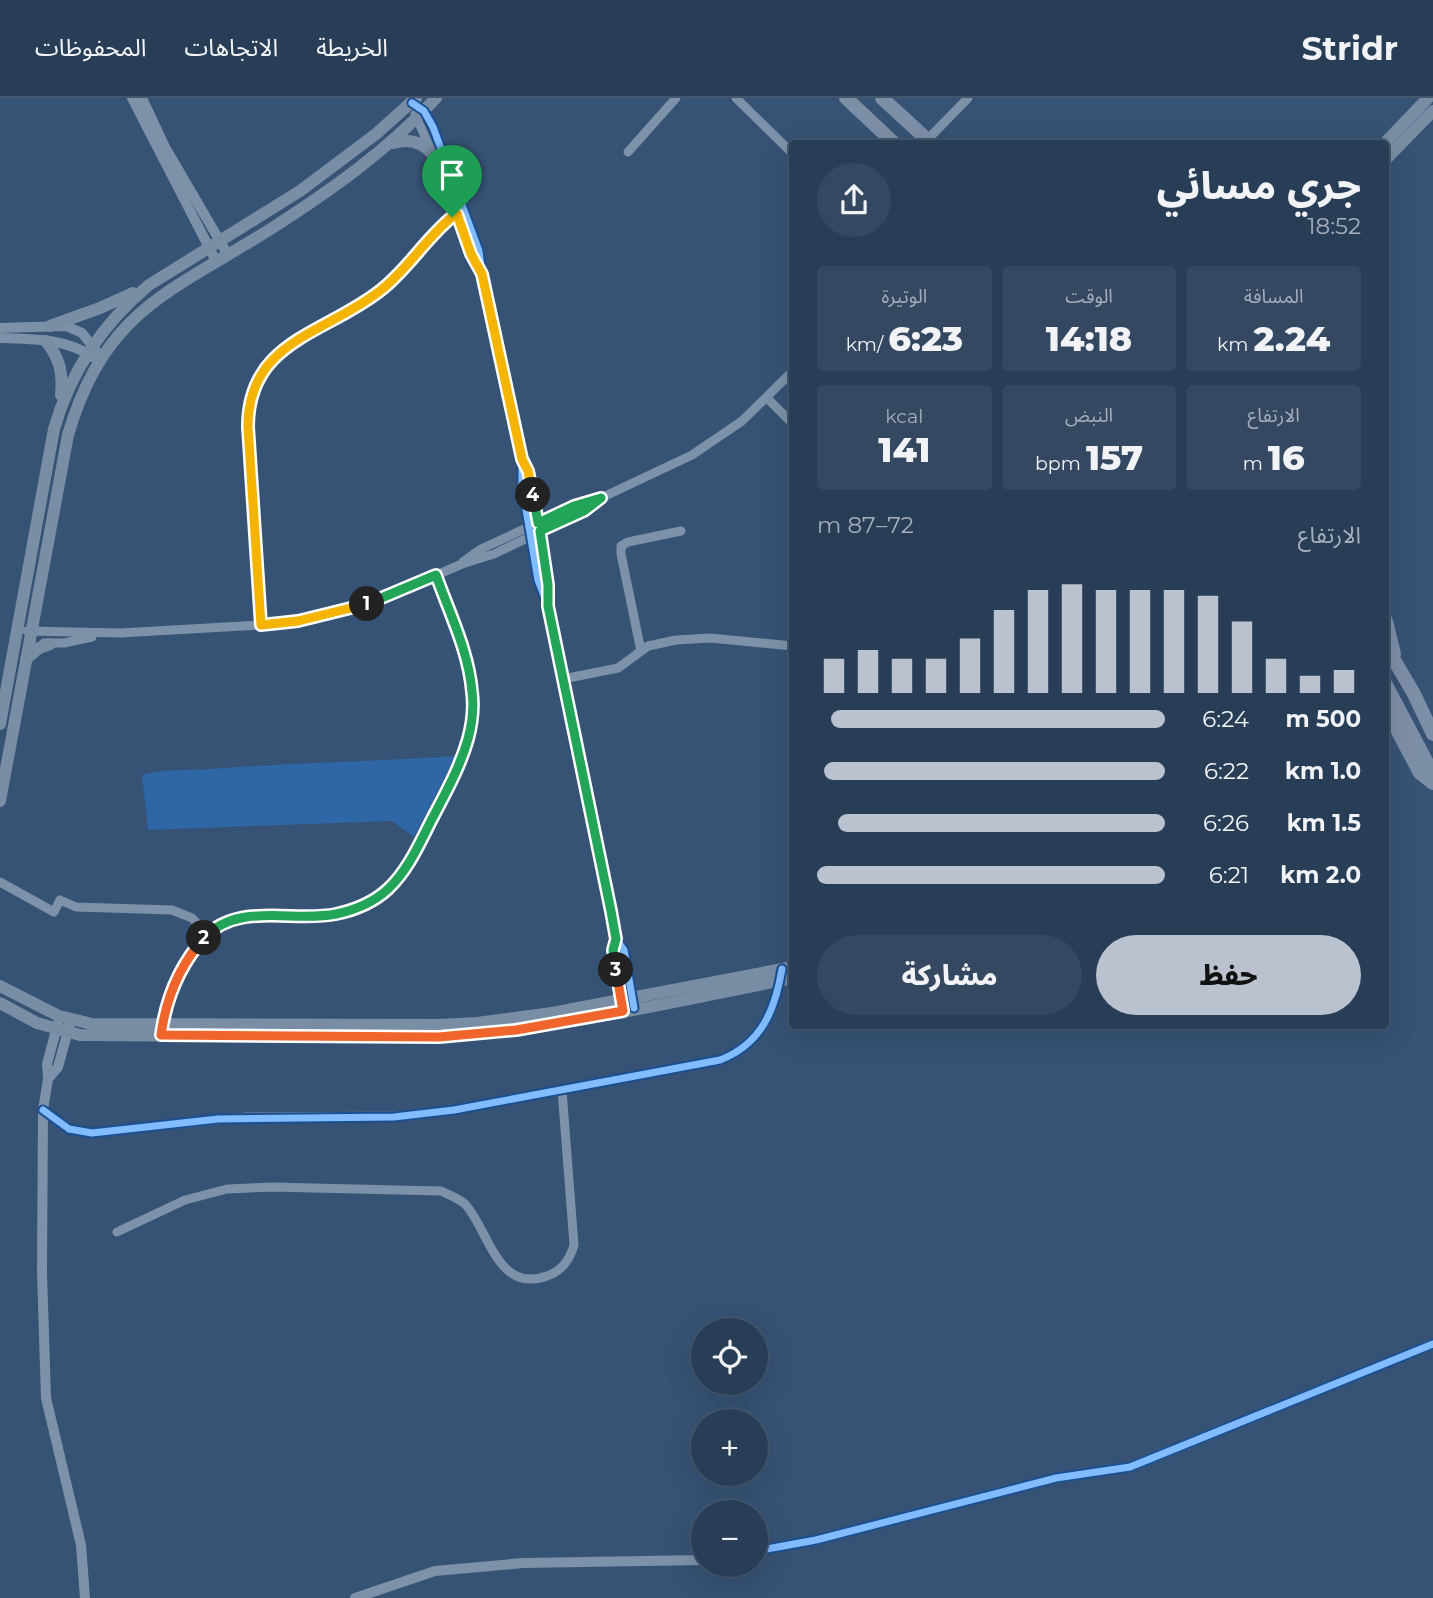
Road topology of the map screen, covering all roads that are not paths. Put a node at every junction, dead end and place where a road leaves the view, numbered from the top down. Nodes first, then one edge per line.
1 (132, 98) edge
2 (142, 98) edge
3 (436, 98) edge
4 (676, 98) edge
5 (736, 98) edge
6 (846, 98) edge
7 (882, 98) edge
8 (968, 98) edge
9 (1428, 98) edge
10 (414, 100) edge
11 (1433, 111) edge
12 (143, 112) junction
13 (420, 115) junction
14 (1416, 119) junction
15 (891, 140) edge
16 (929, 140) edge
17 (931, 140) edge
18 (1389, 140) edge
19 (390, 144) junction
20 (789, 150) edge
21 (628, 152) dead end
22 (433, 155) junction
23 (1389, 155) edge
24 (461, 212) junction
25 (214, 244) junction
26 (222, 258) junction
27 (149, 285) junction
28 (50, 326) junction
29 (0, 328) edge
30 (0, 338) edge
31 (46, 341) junction
32 (90, 349) junction
33 (100, 359) junction
34 (789, 375) edge
35 (767, 398) junction
36 (61, 406) junction
37 (789, 420) edge
38 (522, 459) junction
39 (539, 527) junction
40 (681, 531) dead end
41 (529, 532) junction
42 (436, 575) junction
43 (548, 606) junction
44 (261, 625) junction
45 (1389, 633) edge
46 (108, 634) junction
47 (23, 635) junction
48 (50, 644) junction
49 (789, 646) edge
50 (641, 651) junction
51 (1389, 651) edge
52 (26, 659) junction
53 (1396, 662) junction
54 (563, 679) junction
55 (1389, 691) edge
56 (1389, 715) edge
57 (0, 724) edge
58 (1433, 734) edge
59 (4, 755) edge
60 (1433, 774) edge
61 (1433, 783) edge
62 (0, 801) edge
63 (0, 883) edge
64 (207, 934) junction
65 (787, 974) edge
66 (0, 986) edge
67 (0, 1003) edge
68 (628, 1004) junction
69 (64, 1025) junction
70 (162, 1030) junction
71 (562, 1090) junction
72 (43, 1110) junction
73 (117, 1232) dead end
74 (1433, 1344) edge
75 (768, 1549) edge
76 (691, 1560) edge
77 (85, 1598) edge
78 (355, 1598) edge

1 - 12 street
2 - 12 street
3 - 13 main road
4 - 21 street
5 - 20 street
6 - 15 main road
7 - 16 main road
8 - 17 street
9 - 14 main road
10 - 13 street
10 - 25 main road
11 - 14 main road
12 - 25 street
13 - 19 main road
13 - 22 street
13 - 24 street
14 - 18 main road
14 - 23 main road
19 - 22 main road
19 - 26 main road
22 - 24 street
24 - 38 street
24 - 44 street
25 - 26 street
25 - 27 main road
26 - 33 main road
27 - 28 main road
27 - 32 main road
28 - 29 street
28 - 31 street
28 - 32 street
30 - 31 street
31 - 32 street
31 - 36 main road
32 - 33 street
32 - 36 main road
33 - 47 main road
34 - 35 street
35 - 37 street
35 - 39 street
36 - 47 main road
38 - 39 street
38 - 41 street
39 - 41 street
39 - 43 street
40 - 50 street
41 - 42 street
41 - 43 street
42 - 44 street
42 - 64 street
43 - 54 street
44 - 46 street
45 - 53 main road
46 - 47 street
46 - 48 street
47 - 48 street
47 - 52 main road
47 - 57 main road
48 - 52 main road
49 - 50 street
50 - 54 street
51 - 53 main road
52 - 59 main road
53 - 58 main road
54 - 68 street
55 - 60 main road
56 - 61 main road
59 - 62 main road
63 - 64 street
64 - 70 street
65 - 68 main road
65 - 71 street
66 - 69 main road
67 - 69 main road
68 - 70 main road
69 - 70 main road
69 - 72 street
71 - 72 street
71 - 73 street
72 - 77 street
74 - 75 street
76 - 78 street

